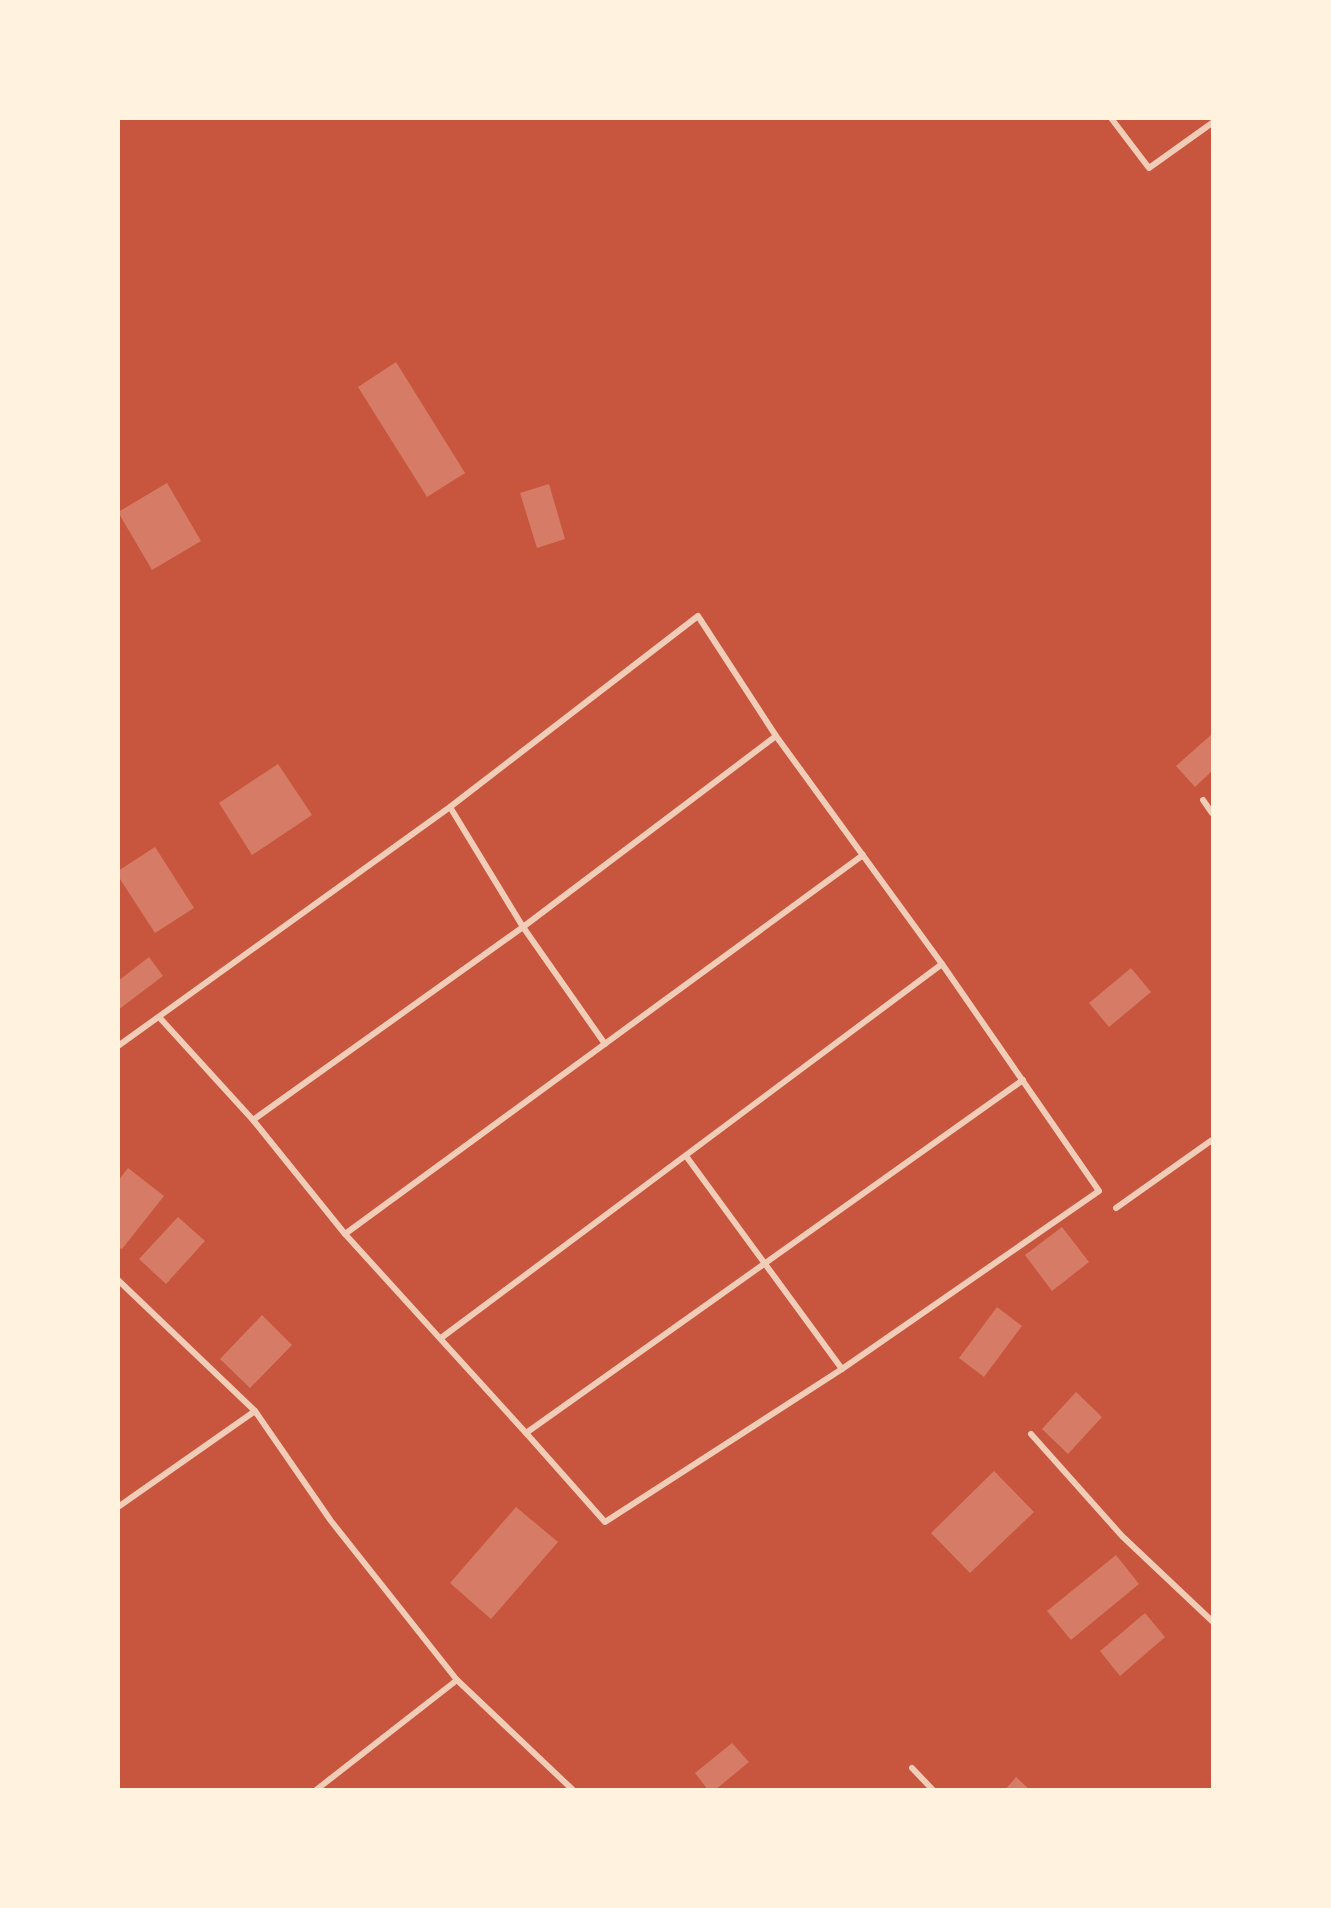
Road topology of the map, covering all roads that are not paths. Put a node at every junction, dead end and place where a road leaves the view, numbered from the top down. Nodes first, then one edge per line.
1 (1111, 118) edge
2 (1212, 123) edge
3 (776, 736) junction
4 (1203, 800) dead end
5 (450, 807) junction
6 (1212, 813) edge
7 (863, 855) junction
8 (523, 927) junction
9 (942, 964) junction
10 (159, 1017) junction
11 (605, 1044) junction
12 (118, 1046) edge
13 (1023, 1080) junction
14 (253, 1120) junction
15 (1212, 1140) edge
16 (686, 1156) junction
17 (1116, 1208) dead end
18 (345, 1233) junction
19 (765, 1263) junction
20 (120, 1282) edge
21 (441, 1338) junction
22 (842, 1369) junction
23 (255, 1411) junction
24 (526, 1433) junction
25 (1031, 1434) dead end
26 (118, 1507) edge
27 (1212, 1621) edge
28 (457, 1680) junction
29 (912, 1768) dead end
30 (316, 1790) edge
31 (573, 1790) edge
32 (933, 1790) edge

1 - 2 street
3 - 5 street
3 - 7 street
3 - 8 street
4 - 6 street
5 - 8 street
5 - 10 street
7 - 9 street
7 - 11 street
8 - 11 street
8 - 14 street
9 - 13 street
9 - 16 street
10 - 12 street
10 - 14 street
11 - 18 street
13 - 19 street
13 - 22 street
14 - 18 street
15 - 17 street
16 - 19 street
16 - 21 street
18 - 21 street
19 - 22 street
19 - 24 street
20 - 23 street
21 - 24 street
22 - 24 street
23 - 26 street
23 - 28 street
25 - 27 street
28 - 30 street
28 - 31 street
29 - 32 street

